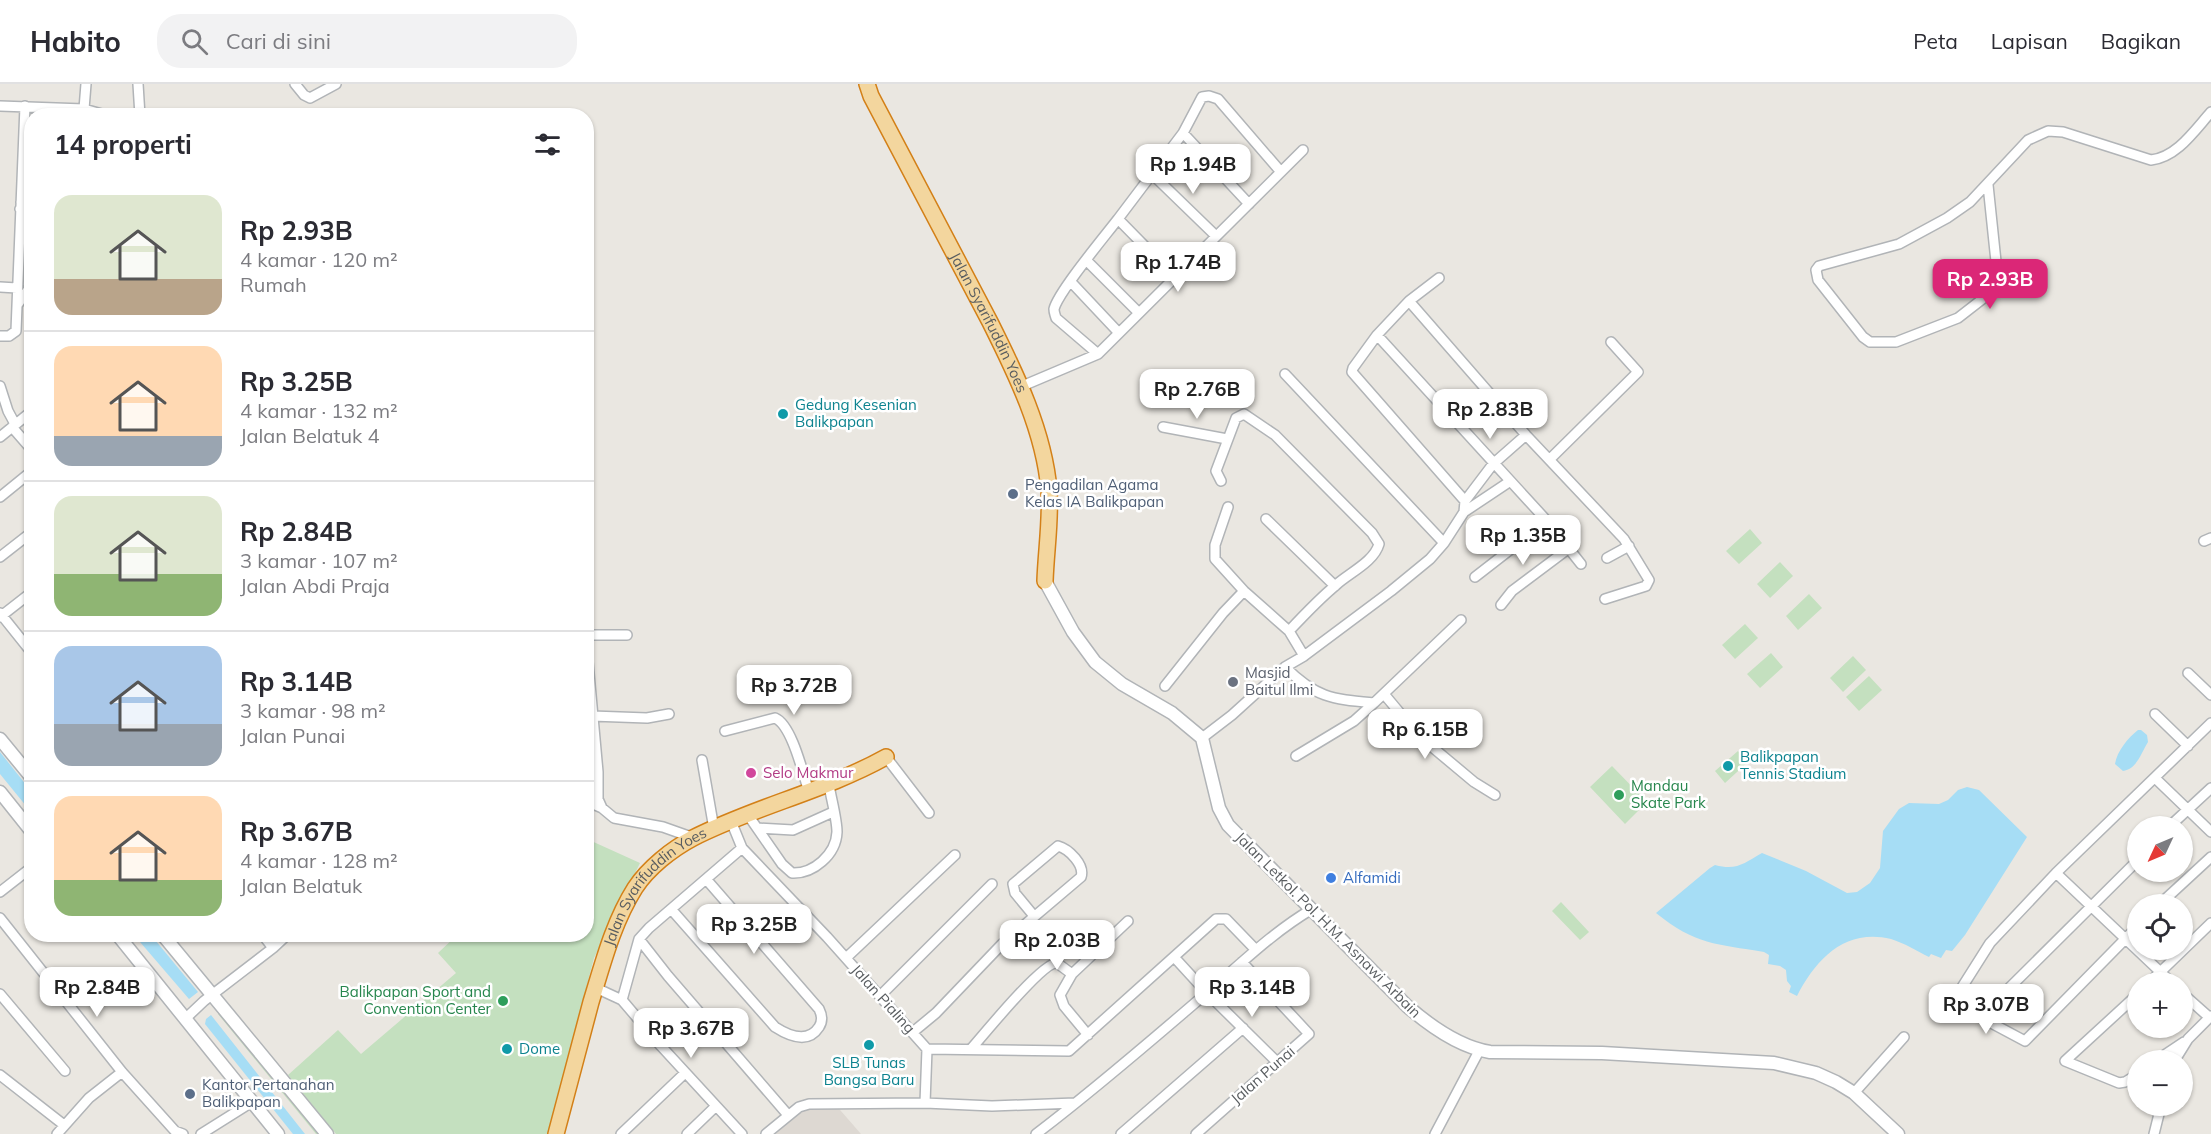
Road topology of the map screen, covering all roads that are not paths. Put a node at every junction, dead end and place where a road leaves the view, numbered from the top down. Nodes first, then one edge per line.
1 (86, 84) edge
2 (138, 84) edge
3 (295, 84) edge
4 (336, 84) edge
5 (867, 84) edge
6 (0, 106) edge
7 (25, 106) joint
8 (44, 108) edge
9 (83, 108) edge
10 (140, 108) edge
11 (2211, 112) edge
12 (24, 126) edge
13 (1183, 133) junction
14 (1303, 150) dead end
15 (1281, 172) junction
16 (1151, 173) junction
17 (1988, 185) junction
18 (24, 200) edge
19 (1249, 204) junction
20 (20, 207) junction
21 (24, 210) edge
22 (1118, 219) junction
23 (1216, 236) junction
24 (1087, 261) junction
25 (1175, 277) junction
26 (1439, 279) dead end
27 (1071, 282) junction
28 (0, 288) edge
29 (17, 288) junction
30 (24, 295) edge
31 (1409, 301) junction
32 (18, 304) junction
33 (1138, 313) junction
34 (1119, 333) junction
35 (1377, 335) junction
36 (0, 336) edge
37 (1611, 342) dead end
38 (1098, 354) junction
39 (1285, 374) dead end
40 (0, 386) edge
41 (1020, 387) junction
42 (24, 417) edge
43 (14, 425) junction
44 (1163, 427) dead end
45 (1526, 435) junction
46 (0, 437) edge
47 (24, 439) edge
48 (1227, 439) junction
49 (1550, 459) junction
50 (1493, 464) junction
51 (24, 478) edge
52 (1221, 481) dead end
53 (1509, 482) junction
54 (0, 497) edge
55 (1465, 501) junction
56 (1228, 507) dead end
57 (1464, 512) junction
58 (1266, 519) dead end
59 (1547, 521) junction
60 (24, 538) edge
61 (1444, 543) junction
62 (1629, 546) junction
63 (1568, 549) junction
64 (0, 557) edge
65 (1606, 558) dead end
66 (1581, 564) dead end
67 (1475, 577) dead end
68 (1045, 581) joint
69 (1335, 586) junction
70 (1244, 591) junction
71 (24, 598) edge
72 (1605, 599) dead end
73 (1501, 605) dead end
74 (1, 615) edge
75 (1461, 620) dead end
76 (1288, 631) junction
77 (594, 635) edge
78 (627, 635) dead end
79 (24, 643) edge
80 (1305, 656) junction
81 (1285, 667) junction
82 (2188, 673) dead end
83 (1165, 686) dead end
84 (1384, 694) junction
85 (2211, 695) edge
86 (1374, 704) junction
87 (669, 714) dead end
88 (2155, 714) dead end
89 (594, 716) edge
90 (2211, 723) edge
91 (725, 730) dead end
92 (594, 735) edge
93 (1202, 738) junction
94 (0, 739) edge
95 (2188, 746) junction
96 (1296, 756) dead end
97 (886, 757) joint
98 (702, 760) dead end
99 (24, 768) edge
100 (2155, 778) junction
101 (829, 785) junction
102 (2211, 788) edge
103 (0, 792) edge
104 (809, 792) junction
105 (1495, 795) dead end
106 (594, 804) edge
107 (602, 808) junction
108 (2186, 810) junction
109 (833, 812) junction
110 (928, 813) dead end
111 (748, 815) junction
112 (2180, 816) edge
113 (731, 821) junction
114 (24, 822) edge
115 (757, 828) junction
116 (714, 829) junction
117 (2211, 832) edge
118 (693, 838) junction
119 (742, 848) junction
120 (955, 855) dead end
121 (2211, 857) edge
122 (2127, 871) edge
123 (24, 873) edge
124 (2056, 873) junction
125 (706, 879) junction
126 (992, 884) dead end
127 (0, 892) edge
128 (2171, 894) edge
129 (2092, 906) junction
130 (671, 909) junction
131 (1312, 909) junction
132 (1034, 916) junction
133 (0, 918) edge
134 (1128, 921) dead end
135 (2211, 923) edge
136 (2127, 936) edge
137 (639, 939) junction
138 (2124, 939) junction
139 (124, 942) edge
140 (168, 942) edge
141 (268, 942) edge
142 (279, 942) edge
143 (273, 948) junction
144 (1255, 949) junction
145 (1174, 957) junction
146 (846, 958) junction
147 (1242, 962) junction
148 (2159, 972) edge
149 (2161, 972) edge
150 (1072, 975) junction
151 (596, 988) junction
152 (1207, 993) junction
153 (0, 994) edge
154 (880, 996) junction
155 (207, 998) junction
156 (622, 1000) junction
157 (2193, 1002) edge
158 (2127, 1004) edge
159 (189, 1015) junction
160 (1980, 1017) junction
161 (2210, 1017) edge
162 (1243, 1028) junction
163 (914, 1032) junction
164 (1088, 1035) junction
165 (1904, 1037) dead end
166 (2188, 1039) junction
167 (972, 1048) junction
168 (927, 1049) junction
169 (2172, 1050) edge
170 (2181, 1050) edge
171 (1479, 1051) junction
172 (1278, 1063) junction
173 (65, 1071) dead end
174 (122, 1072) junction
175 (685, 1073) junction
176 (0, 1075) edge
177 (2127, 1081) edge
178 (1854, 1093) junction
179 (252, 1102) junction
180 (926, 1103) junction
181 (1075, 1103) junction
182 (716, 1106) junction
183 (788, 1115) junction
184 (2158, 1116) edge
185 (64, 1125) junction
186 (1048, 1130) edge
187 (57, 1134) edge
188 (183, 1134) edge
189 (201, 1134) edge
190 (278, 1134) edge
191 (327, 1134) edge
192 (556, 1134) edge
193 (621, 1134) edge
194 (687, 1134) edge
195 (742, 1134) edge
196 (766, 1134) edge
197 (1036, 1134) edge
198 (1121, 1134) edge
199 (1196, 1134) edge
200 (1435, 1134) edge
201 (1898, 1134) edge
202 (2154, 1134) edge

1 - 9 street
2 - 10 street
3 - 4 street
5 - 41 highway, Jalan Syarifuddin Yoes
6 - 7 street
7 - 8 street
11 - 17 street
12 - 20 street
13 - 15 street
13 - 16 street
13 - 19 street
14 - 15 street
15 - 19 street
16 - 22 street
16 - 23 street
17 - 17 street
18 - 20 street
19 - 23 street
20 - 21 street
20 - 29 street
22 - 24 street
22 - 25 street
23 - 25 street
24 - 27 street
24 - 33 street
25 - 33 street
26 - 31 street
27 - 34 street
27 - 38 street
28 - 29 street
29 - 32 street
30 - 32 street
31 - 35 street
31 - 45 street
32 - 36 street
33 - 34 street
34 - 38 street
35 - 50 street
35 - 55 street
37 - 49 street
38 - 41 street
39 - 61 street
40 - 43 street
41 - 68 highway, Jalan Syarifuddin Yoes
42 - 43 street
43 - 46 street
43 - 47 street
44 - 48 street
45 - 49 street
45 - 50 street
48 - 52 street
48 - 69 street
49 - 62 street
50 - 53 street
50 - 55 street
51 - 54 street
53 - 57 street
53 - 59 street
55 - 57 street
56 - 70 street
57 - 61 street
58 - 69 street
59 - 63 street
59 - 67 street
60 - 64 street
61 - 80 street
62 - 65 street
62 - 72 street
63 - 66 street
63 - 73 street
68 - 93 street
69 - 76 street
70 - 76 street
70 - 83 street
71 - 74 street
74 - 79 street
75 - 84 street
76 - 80 street
77 - 78 street
80 - 81 street
81 - 86 street
81 - 93 street
82 - 85 street
84 - 86 street
84 - 105 street
86 - 96 street
87 - 89 street
88 - 95 street
90 - 95 street
91 - 104 street
92 - 107 street
93 - 131 street, Jalan Letkol. Pol. H.M. Asnawi Arbain
94 - 99 street
95 - 100 street
97 - 101 highway, Jalan Syarifuddin Yoes
97 - 110 street
98 - 116 street
100 - 108 street
100 - 124 street
101 - 104 highway, Jalan Syarifuddin Yoes
101 - 109 street
102 - 108 street
103 - 114 street
104 - 111 highway, Jalan Syarifuddin Yoes
106 - 107 street
107 - 118 street
108 - 112 street
108 - 117 street
109 - 115 street
109 - 115 street
111 - 113 highway, Jalan Syarifuddin Yoes
111 - 115 street
113 - 116 highway, Jalan Syarifuddin Yoes
113 - 119 street
116 - 118 highway, Jalan Syarifuddin Yoes
118 - 151 highway, Jalan Syarifuddin Yoes
119 - 125 street
119 - 146 street, Jalan Pialing
120 - 146 street
121 - 128 street
122 - 129 street
123 - 127 street
124 - 129 street
124 - 160 street
125 - 130 street
125 - 130 street
126 - 154 street
129 - 138 street
129 - 160 street
130 - 137 street
131 - 144 street
131 - 171 street, Jalan Letkol. Pol. H.M. Asnawi Arbain
132 - 132 street
132 - 163 street
133 - 174 street
134 - 150 street
135 - 149 street
136 - 138 street
137 - 156 street
137 - 183 street
138 - 148 street
138 - 160 street
139 - 159 street
140 - 155 street
141 - 143 street
142 - 143 street
143 - 155 street
144 - 145 street
144 - 147 street
145 - 152 street
145 - 164 street
146 - 154 street, Jalan Pialing
147 - 152 street
147 - 172 street, Jalan Punai
150 - 164 street
150 - 167 street
151 - 156 street
151 - 192 highway, Jalan Syarifuddin Yoes
152 - 162 street
152 - 181 street
153 - 173 street
154 - 163 street, Jalan Pialing
155 - 159 street
155 - 191 street
156 - 175 street
157 - 161 street
158 - 177 street
159 - 179 street
161 - 166 street
162 - 172 street
162 - 198 street
163 - 168 street, Jalan Pialing
164 - 167 street
165 - 178 street
166 - 169 street
166 - 170 street
167 - 168 street
168 - 180 street
171 - 178 street, Jalan Letkol. Pol. H.M. Asnawi Arbain
171 - 200 street
172 - 199 street, Jalan Punai
174 - 185 street
174 - 188 street
175 - 182 street
175 - 193 street
176 - 185 street
178 - 201 street, Jalan Letkol. Pol. H.M. Asnawi Arbain
179 - 189 street
179 - 190 street
180 - 181 street
180 - 183 street
181 - 186 street
182 - 194 street
182 - 195 street
183 - 196 street
184 - 202 street
185 - 187 street
186 - 197 street

